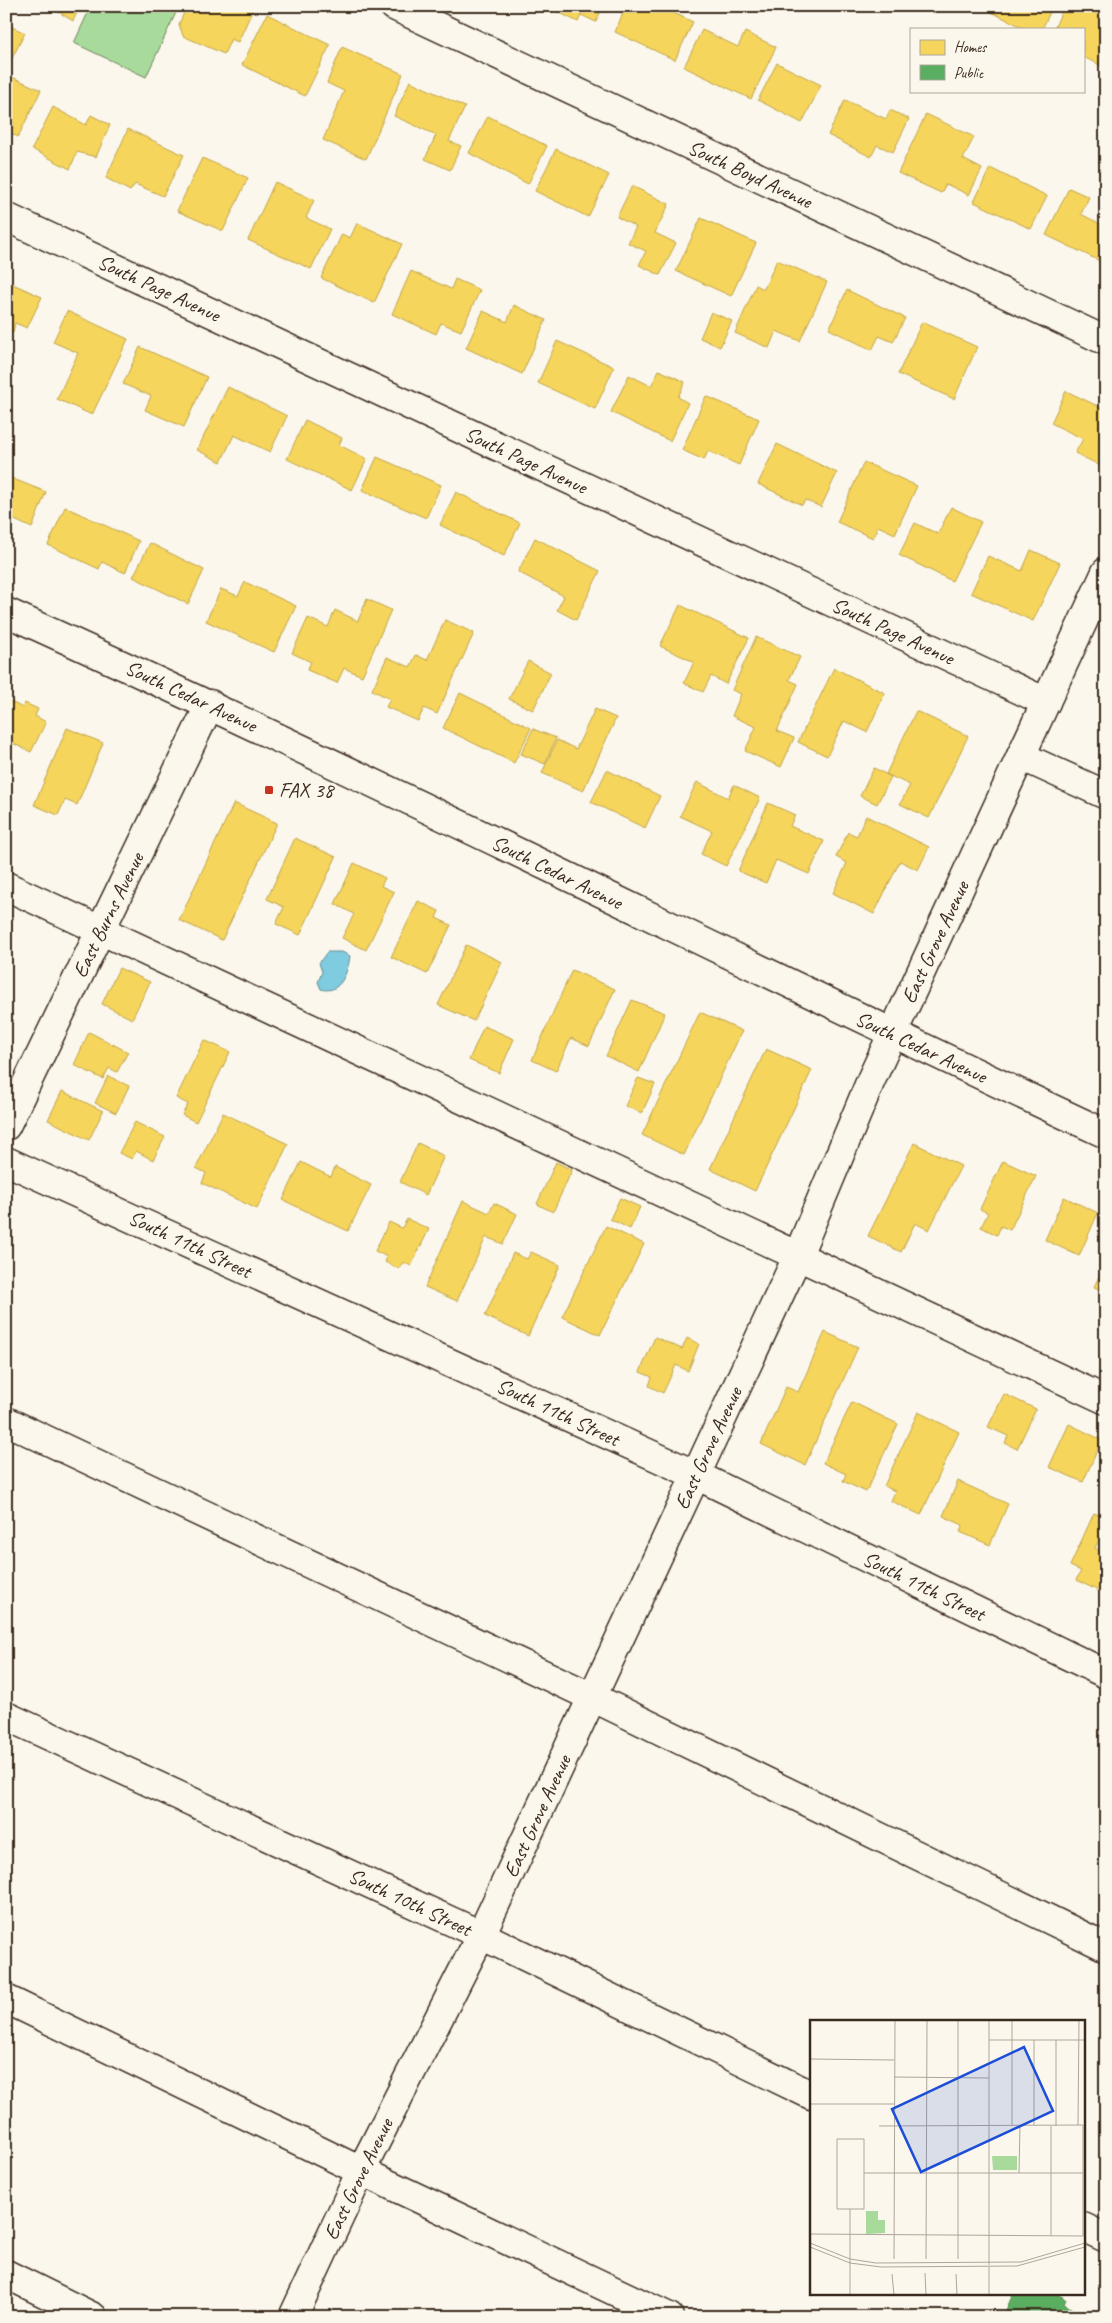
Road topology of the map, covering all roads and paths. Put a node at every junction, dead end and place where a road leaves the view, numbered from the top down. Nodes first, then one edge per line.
1 (394, 6) edge
2 (6, 217) edge
3 (1106, 341) edge
4 (1104, 580) edge
5 (6, 612) edge
6 (1046, 702) junction
7 (210, 704) junction
8 (1021, 756) junction
9 (1106, 795) edge
10 (6, 886) edge
11 (101, 930) junction
12 (893, 1034) junction
13 (6, 1126) edge
14 (1106, 1134) edge
15 (6, 1161) edge
16 (798, 1255) junction
17 (1106, 1400) edge
18 (6, 1421) edge
19 (696, 1475) junction
20 (1106, 1674) edge
21 (592, 1697) junction
22 (6, 1716) edge
23 (482, 1935) junction
24 (1106, 1947) edge
25 (6, 1999) edge
26 (810, 2095) edge
27 (360, 2171) junction
28 (1084, 2227) edge
29 (1106, 2238) edge
30 (6, 2274) edge
31 (93, 2317) edge
32 (293, 2317) edge
33 (669, 2317) edge

1 - 3 street, South Boyd Avenue
2 - 6 street, South Page Avenue
4 - 6 street, East Grove Avenue
5 - 7 street, South Cedar Avenue
6 - 8 street, East Grove Avenue
7 - 11 street, East Burns Avenue
7 - 12 street, South Cedar Avenue
8 - 9 street
8 - 12 street, East Grove Avenue
10 - 11 street
11 - 13 street, East Burns Avenue
11 - 16 street
12 - 14 street, South Cedar Avenue
12 - 16 street, East Grove Avenue
15 - 19 street, South 11th Street
16 - 17 street
16 - 19 street, East Grove Avenue
18 - 21 street
19 - 20 street, South 11th Street
19 - 21 street, East Grove Avenue
21 - 23 street, East Grove Avenue
21 - 24 street
22 - 23 street, South 10th Street
23 - 26 street, South 10th Street
23 - 27 street, East Grove Avenue
25 - 27 street
27 - 32 street, East Grove Avenue
27 - 33 street
28 - 29 street
30 - 31 street

